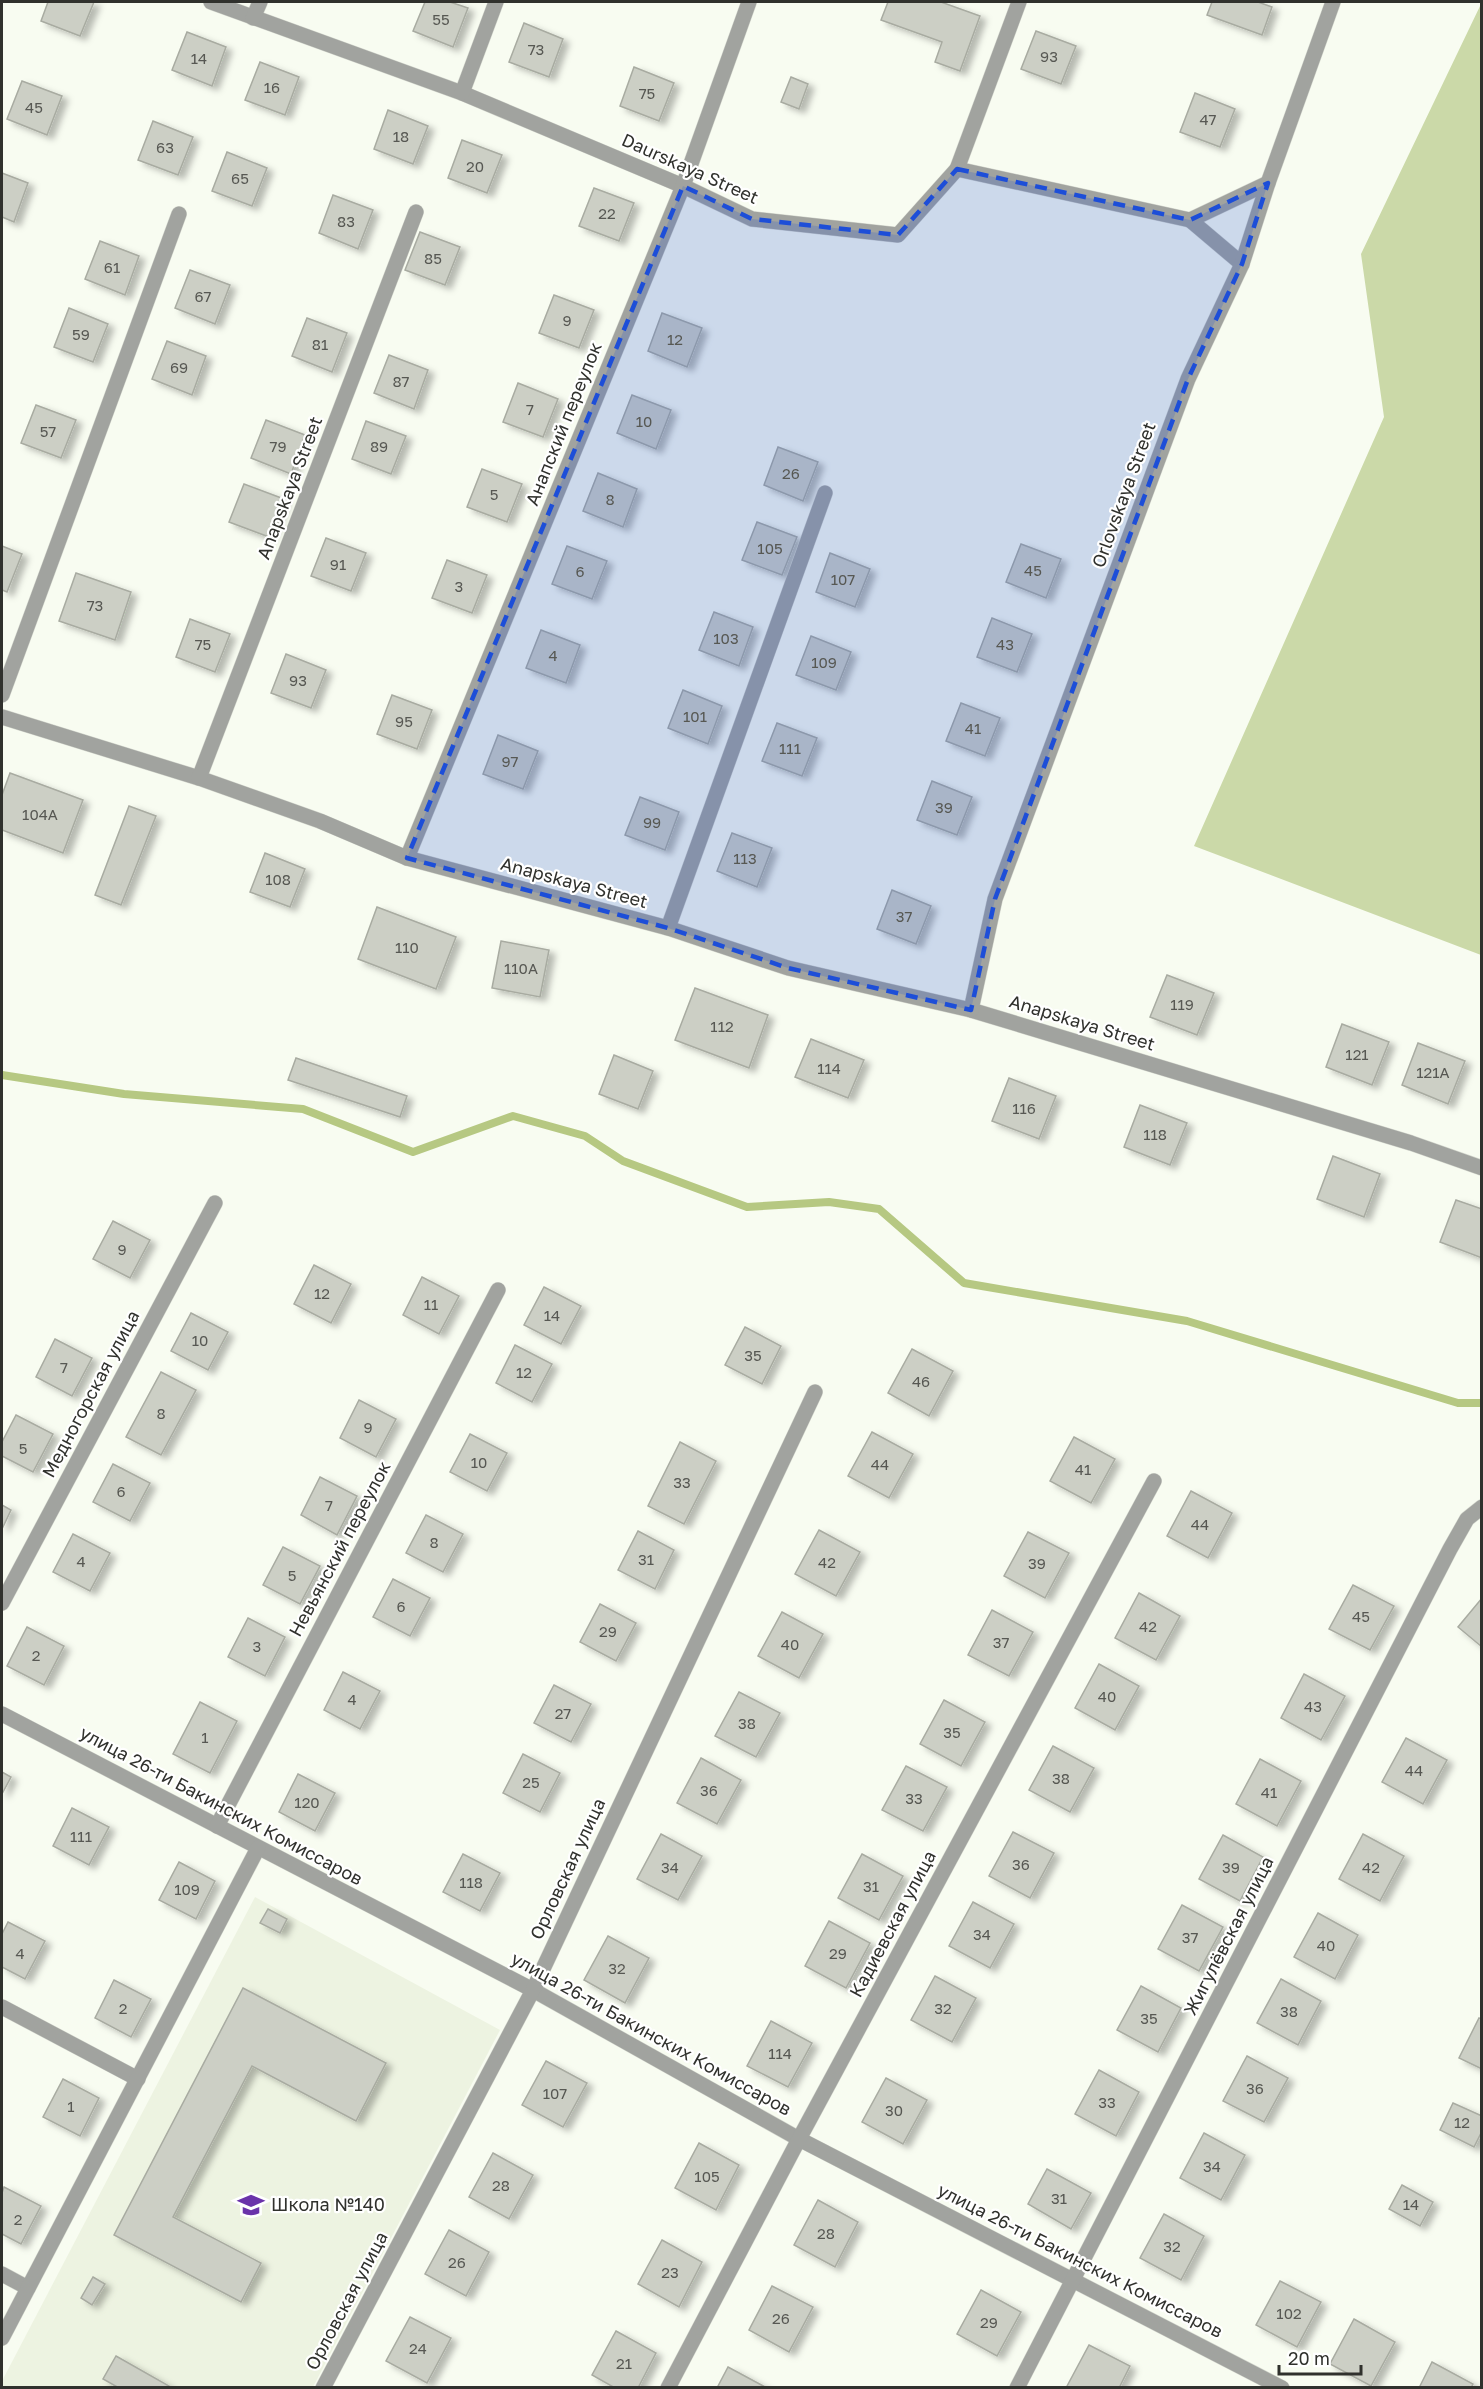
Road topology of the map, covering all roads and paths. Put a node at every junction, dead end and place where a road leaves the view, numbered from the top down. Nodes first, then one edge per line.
1 (211, 2) edge
2 (260, 2) edge
3 (496, 2) edge
4 (749, 2) edge
5 (1019, 2) edge
6 (1333, 2) edge
7 (254, 18) junction
8 (462, 93) junction
9 (957, 168) junction
10 (1268, 183) junction
11 (683, 186) junction
12 (416, 212) dead end
13 (179, 214) dead end
14 (1190, 220) junction
15 (1242, 264) junction
16 (825, 493) dead end
17 (2, 695) edge
18 (2, 717) edge
19 (199, 778) junction
20 (407, 858) junction
21 (668, 928) junction
22 (972, 1010) junction
23 (1482, 1168) edge
24 (215, 1203) dead end
25 (498, 1290) dead end
26 (815, 1392) dead end
27 (1154, 1481) dead end
28 (1482, 1507) edge
29 (2, 1603) edge
30 (2, 1714) edge
31 (217, 1826) junction
32 (258, 1848) junction
33 (532, 1990) junction
34 (2, 2007) edge
35 (138, 2079) junction
36 (799, 2139) junction
37 (2, 2274) edge
38 (1074, 2279) junction
39 (28, 2289) junction
40 (2, 2338) edge
41 (323, 2388) edge
42 (668, 2388) edge
43 (1017, 2388) edge
44 (1282, 2388) edge

1 - 7 street, Daurskaya Street
2 - 7 street
3 - 8 street
4 - 11 street, Анапский переулок
5 - 9 street, Daurskaya Street
6 - 10 street, Orlovskaya Street
7 - 8 street, Daurskaya Street
8 - 11 street, Daurskaya Street
9 - 11 street, Daurskaya Street
9 - 14 street
10 - 14 street
10 - 15 street, Orlovskaya Street
11 - 20 street, Анапский переулок
12 - 19 street, Anapskaya Street
13 - 17 street
14 - 15 street
15 - 22 street, Orlovskaya Street
16 - 21 street
18 - 19 street, Anapskaya Street
19 - 20 street, Anapskaya Street
20 - 21 street, Anapskaya Street
21 - 22 street, Anapskaya Street
22 - 23 street, Anapskaya Street
24 - 29 street, Медногорская улица
25 - 31 street, Невьянский переулок
26 - 33 street, Орловская улица
27 - 36 street, Кадиевская улица
28 - 38 street, Жигулёвская улица
30 - 31 street, улица 26-ти Бакинских Комиссаров
31 - 32 street, улица 26-ти Бакинских Комиссаров
32 - 33 street, улица 26-ти Бакинских Комиссаров
32 - 35 street
33 - 36 street, улица 26-ти Бакинских Комиссаров
33 - 41 street, Орловская улица
34 - 35 street
35 - 39 street
36 - 38 street, улица 26-ти Бакинских Комиссаров
36 - 42 street, Кадиевская улица
37 - 39 street
38 - 43 street, Жигулёвская улица
38 - 44 street, улица 26-ти Бакинских Комиссаров
39 - 40 street

